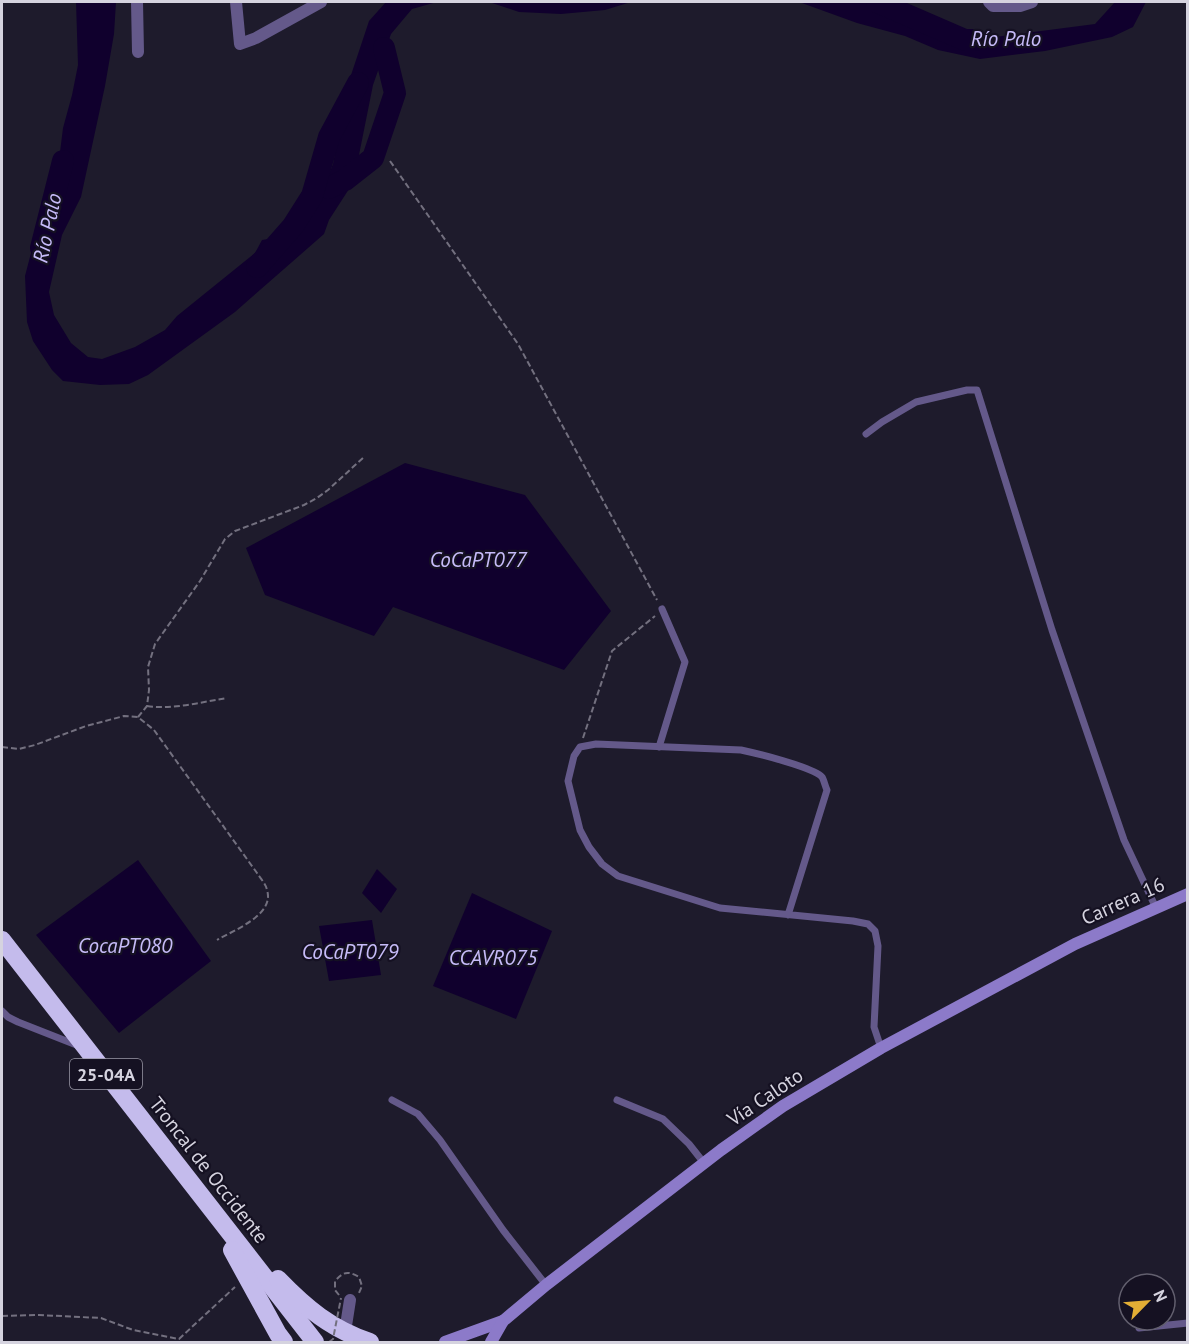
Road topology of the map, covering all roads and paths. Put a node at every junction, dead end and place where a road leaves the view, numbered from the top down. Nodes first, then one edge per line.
1 (137, 2) edge
2 (236, 2) edge
3 (321, 2) edge
4 (989, 2) edge
5 (1032, 2) edge
6 (138, 52) dead end
7 (390, 160) dead end
8 (866, 434) dead end
9 (364, 457) dead end
10 (662, 609) junction
11 (227, 698) dead end
12 (147, 706) junction
13 (138, 717) junction
14 (2, 747) edge
15 (580, 747) junction
16 (658, 747) junction
17 (1188, 894) edge
18 (1156, 908) junction
19 (788, 915) junction
20 (2, 940) edge
21 (217, 940) dead end
22 (1075, 944) joint
23 (2, 1011) edge
24 (5, 1018) edge
25 (881, 1048) junction
26 (87, 1049) junction
27 (392, 1100) dead end
28 (617, 1100) dead end
29 (704, 1163) junction
30 (210, 1208) junction
31 (247, 1277) junction
32 (546, 1285) junction
33 (350, 1300) joint
34 (2, 1316) edge
35 (503, 1321) junction
36 (345, 1332) junction
37 (284, 1342) edge
38 (315, 1342) edge
39 (329, 1342) edge
40 (370, 1342) edge
41 (445, 1342) edge
42 (491, 1342) edge

1 - 6 street
2 - 3 street
4 - 5 street
7 - 10 path
8 - 18 lane
9 - 12 path
10 - 15 path
10 - 16 lane
11 - 12 path
12 - 13 path
13 - 14 path
13 - 21 path
15 - 16 lane
15 - 19 lane
16 - 19 lane
17 - 18 street, Carrera 16
18 - 22 street, Carrera 16
19 - 25 lane
20 - 26 highway, Troncal de Occidente / 25-04A
22 - 25 street, Vía Caloto
23 - 24 lane
24 - 26 lane
25 - 29 street, Vía Caloto
26 - 30 highway, Troncal de Occidente / 25-04A
27 - 32 lane
28 - 29 lane
29 - 32 street, Vía Caloto
30 - 31 highway
30 - 36 highway
30 - 38 highway, Troncal de Occidente / 25-04A
31 - 34 path
31 - 37 highway
32 - 35 street, Vía Caloto
33 - 36 street
33 - 39 path, bridge
35 - 41 street, Vía Caloto
35 - 42 street, Vía Caloto
36 - 40 highway

